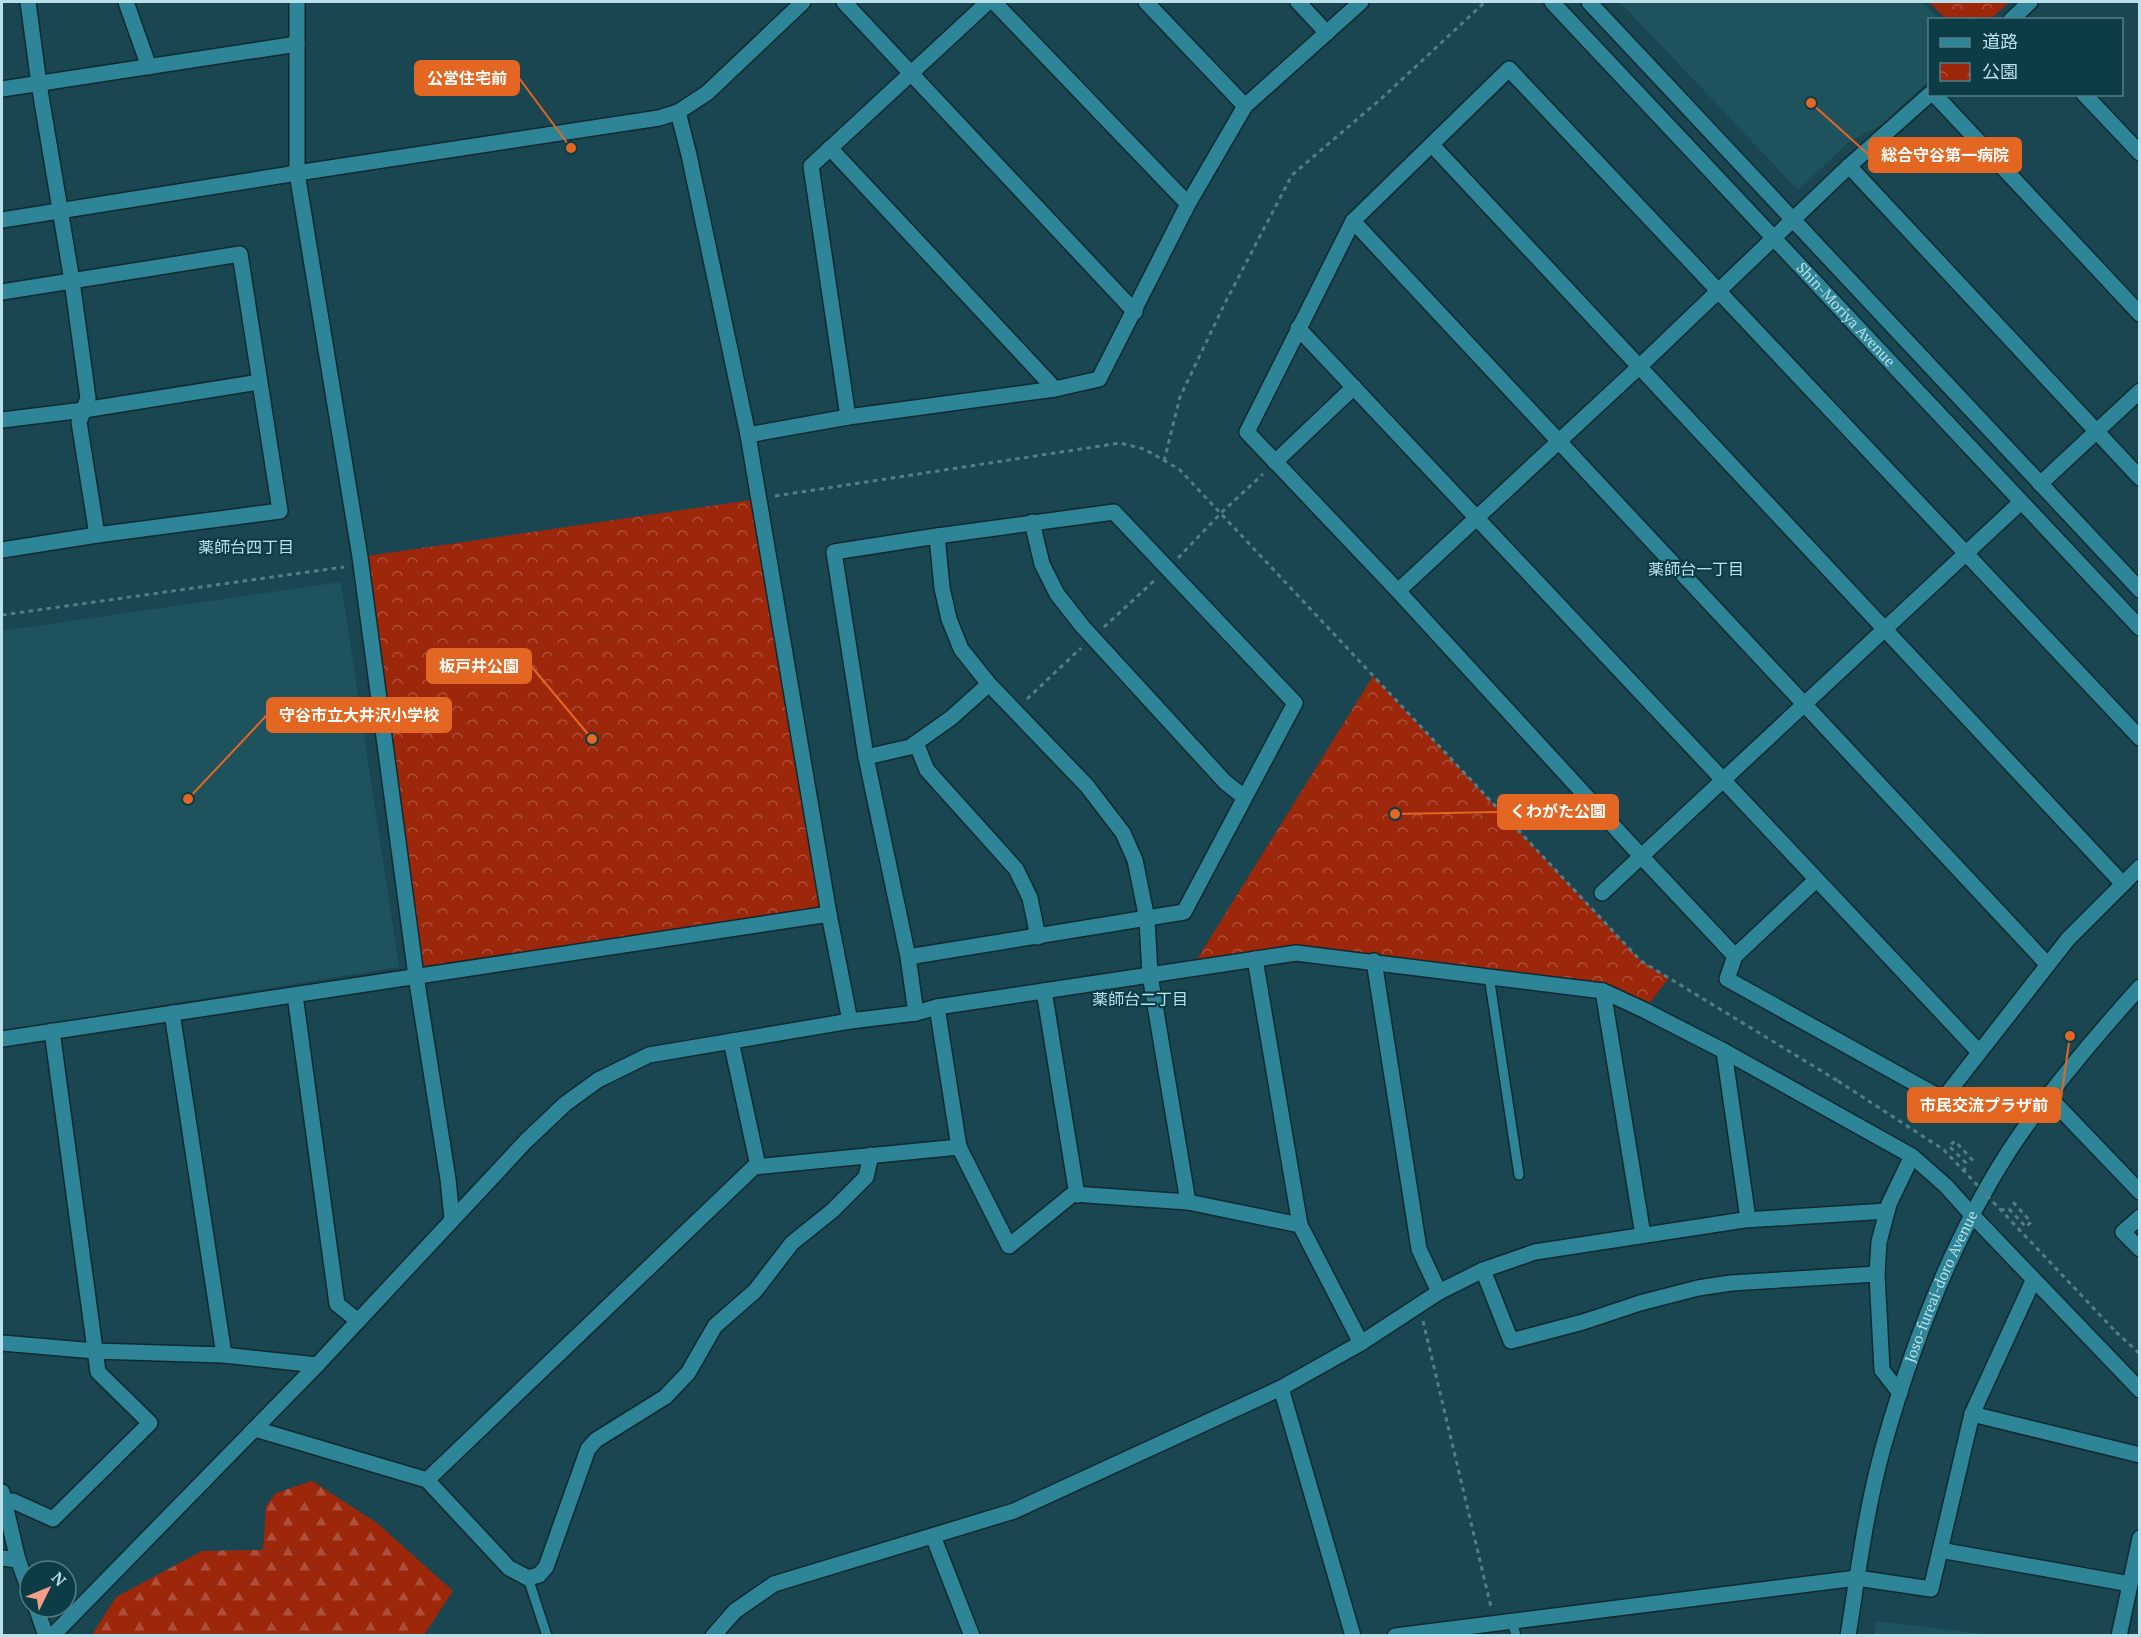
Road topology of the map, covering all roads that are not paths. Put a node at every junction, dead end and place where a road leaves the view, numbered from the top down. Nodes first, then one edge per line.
1 (28, 2) edge
2 (126, 2) edge
3 (297, 2) edge
4 (803, 2) edge
5 (844, 2) edge
6 (988, 2) edge
7 (994, 2) edge
8 (1146, 2) edge
9 (1298, 2) edge
10 (1361, 2) edge
11 (1552, 2) edge
12 (1589, 2) edge
13 (2030, 2) edge
14 (2013, 18) edge
15 (1327, 33) junction
16 (297, 44) junction
17 (149, 67) junction
18 (910, 73) junction
19 (39, 84) junction
20 (2, 89) edge
21 (1930, 96) edge
22 (1934, 96) edge
23 (2086, 96) edge
24 (1245, 106) junction
25 (678, 112) junction
26 (1432, 145) junction
27 (830, 148) junction
28 (2139, 153) edge
29 (1849, 166) junction
30 (297, 172) junction
31 (1188, 204) junction
32 (59, 211) junction
33 (1793, 219) junction
34 (2, 220) edge
35 (1353, 221) junction
36 (1774, 238) junction
37 (72, 280) junction
38 (1718, 291) junction
39 (2, 292) edge
40 (1135, 312) junction
41 (2139, 314) edge
42 (1298, 328) junction
43 (1640, 366) junction
44 (260, 382) junction
45 (1354, 387) junction
46 (1055, 389) junction
47 (2139, 391) edge
48 (84, 410) junction
49 (848, 417) junction
50 (2, 420) edge
51 (2096, 431) junction
52 (748, 435) junction
53 (1558, 442) junction
54 (1275, 462) junction
55 (2139, 478) edge
56 (2040, 484) junction
57 (2021, 502) junction
58 (1477, 517) junction
59 (1032, 522) junction
60 (97, 535) junction
61 (937, 536) junction
62 (2, 550) edge
63 (1964, 554) junction
64 (2139, 590) edge
65 (1398, 591) junction
66 (1885, 628) junction
67 (2139, 628) edge
68 (989, 684) junction
69 (1803, 705) junction
70 (2139, 738) edge
71 (916, 743) junction
72 (866, 757) junction
73 (1722, 780) junction
74 (1244, 797) junction
75 (1641, 856) junction
76 (2139, 867) edge
77 (1816, 880) junction
78 (2122, 884) junction
79 (1602, 893) dead end
80 (830, 914) junction
81 (1147, 920) junction
82 (1038, 937) junction
83 (1735, 956) junction
84 (908, 957) junction
85 (1255, 959) junction
86 (1374, 961) junction
87 (2047, 964) junction
88 (1150, 975) junction
89 (416, 976) junction
90 (1489, 976) junction
91 (2139, 987) edge
92 (1044, 991) junction
93 (1603, 991) junction
94 (295, 995) junction
95 (937, 1008) junction
96 (916, 1012) junction
97 (172, 1013) junction
98 (850, 1021) junction
99 (51, 1031) junction
100 (2, 1039) edge
101 (731, 1041) junction
102 (1724, 1051) junction
103 (1979, 1052) junction
104 (2048, 1096) junction
105 (959, 1147) junction
106 (872, 1155) junction
107 (1912, 1156) junction
108 (758, 1166) junction
109 (1519, 1175) dead end
110 (2139, 1192) edge
111 (1077, 1195) junction
112 (1188, 1202) junction
113 (1887, 1211) junction
114 (1972, 1216) junction
115 (2139, 1217) edge
116 (452, 1219) junction
117 (1748, 1220) junction
118 (1300, 1225) junction
119 (1643, 1235) junction
120 (2139, 1249) edge
121 (1483, 1270) junction
122 (1877, 1274) junction
123 (2033, 1281) junction
124 (1439, 1292) junction
125 (358, 1321) junction
126 (2, 1343) edge
127 (1361, 1343) junction
128 (95, 1351) junction
129 (224, 1355) junction
130 (317, 1365) junction
131 (1281, 1388) junction
132 (2139, 1390) edge
133 (1900, 1393) junction
134 (1972, 1414) junction
135 (255, 1429) junction
136 (2139, 1455) edge
137 (427, 1480) junction
138 (3, 1497) edge
139 (933, 1536) junction
140 (2139, 1538) edge
141 (1940, 1550) junction
142 (2, 1558) edge
143 (18, 1560) joint
144 (528, 1578) junction
145 (1857, 1578) junction
146 (2130, 1584) junction
147 (40, 1619) edge
148 (1514, 1628) edge
149 (46, 1635) edge
150 (52, 1635) edge
151 (547, 1635) edge
152 (713, 1635) edge
153 (972, 1635) edge
154 (1353, 1635) edge
155 (1395, 1635) edge
156 (1848, 1635) edge
157 (2119, 1635) edge

1 - 19 street
2 - 17 street
3 - 16 street
4 - 25 street
5 - 18 street
6 - 18 street
7 - 31 street
8 - 24 street
9 - 15 street
10 - 15 street
11 - 36 street, Shin-Moriya Avenue
12 - 33 street, Shin-Moriya Avenue
13 - 14 street
15 - 24 street
16 - 17 street
16 - 30 street
17 - 19 street
18 - 27 street
18 - 40 street
19 - 20 street
19 - 32 street
21 - 29 street
22 - 41 street
23 - 28 street
24 - 31 street
25 - 30 street
25 - 52 street
26 - 35 street
26 - 38 street
26 - 43 street
27 - 46 street
27 - 49 street
29 - 33 street
29 - 51 street
30 - 32 street
30 - 89 street
31 - 40 street
32 - 34 street
32 - 37 street
33 - 36 street
33 - 56 street, Shin-Moriya Avenue
35 - 42 street
35 - 53 street
36 - 38 street
36 - 57 street, Shin-Moriya Avenue
37 - 39 street
37 - 44 street
37 - 48 street
38 - 43 street
38 - 63 street
40 - 46 street
42 - 45 street
42 - 54 street
43 - 53 street
43 - 66 street
44 - 48 street
44 - 60 street
45 - 54 street
45 - 58 street
46 - 49 street
47 - 51 street
48 - 50 street
48 - 60 street
49 - 52 street
51 - 55 street
51 - 56 street
52 - 80 street
53 - 58 street
53 - 69 street
54 - 65 street
56 - 64 street, Shin-Moriya Avenue
57 - 63 street
57 - 67 street, Shin-Moriya Avenue
58 - 65 street
58 - 73 street
59 - 61 street
59 - 74 street
59 - 74 street
60 - 62 street
61 - 68 street
61 - 72 street
63 - 66 street
63 - 70 street
65 - 75 street
66 - 69 street
66 - 78 street
68 - 71 street
68 - 81 street
69 - 73 street
69 - 87 street
71 - 72 street
71 - 82 street
72 - 84 street
73 - 75 street
73 - 77 street
74 - 81 street
75 - 79 street
75 - 83 street
76 - 78 street
77 - 83 street
77 - 103 street
78 - 87 street
80 - 89 street
80 - 98 street
81 - 82 street
81 - 88 street
82 - 84 street
83 - 103 street
84 - 96 street
85 - 86 street
85 - 88 street
85 - 118 street
86 - 90 street
86 - 124 street
87 - 103 street
88 - 92 street
88 - 112 street
89 - 94 street
89 - 116 street
90 - 93 street
90 - 109 lane
91 - 104 street, Joso-fureai-doro Avenue
92 - 95 street
92 - 111 street
93 - 102 street
93 - 119 street
94 - 97 street
94 - 125 street
95 - 96 street
95 - 105 street
96 - 98 street
97 - 99 street
97 - 129 street
98 - 101 street
99 - 100 street
99 - 128 street
101 - 108 street
101 - 116 street
102 - 107 street
102 - 117 street
104 - 110 street
104 - 114 street, Joso-fureai-doro Avenue
105 - 106 street
105 - 111 street
106 - 108 street
106 - 144 street
107 - 113 street
107 - 114 street
108 - 137 street
111 - 112 street
112 - 118 street
113 - 117 street
113 - 122 street
114 - 123 street
114 - 133 street, Joso-fureai-doro Avenue
115 - 120 street
116 - 125 street
117 - 119 street
118 - 127 street
119 - 121 street
121 - 122 street
121 - 124 street
122 - 133 street
123 - 132 street
123 - 134 street
124 - 127 street
125 - 130 street
126 - 128 street
127 - 131 street
128 - 129 street
128 - 138 street
129 - 130 street
130 - 135 street
131 - 139 street
131 - 154 street
133 - 145 street, Joso-fureai-doro Avenue
134 - 136 street
134 - 141 street
135 - 137 street
135 - 150 street
137 - 144 street
138 - 143 street
139 - 152 street
139 - 153 street
140 - 146 street
141 - 145 street
141 - 146 street
142 - 143 street
144 - 151 lane
145 - 148 street
145 - 156 street, Joso-fureai-doro Avenue
146 - 157 street
147 - 149 street
148 - 155 street

